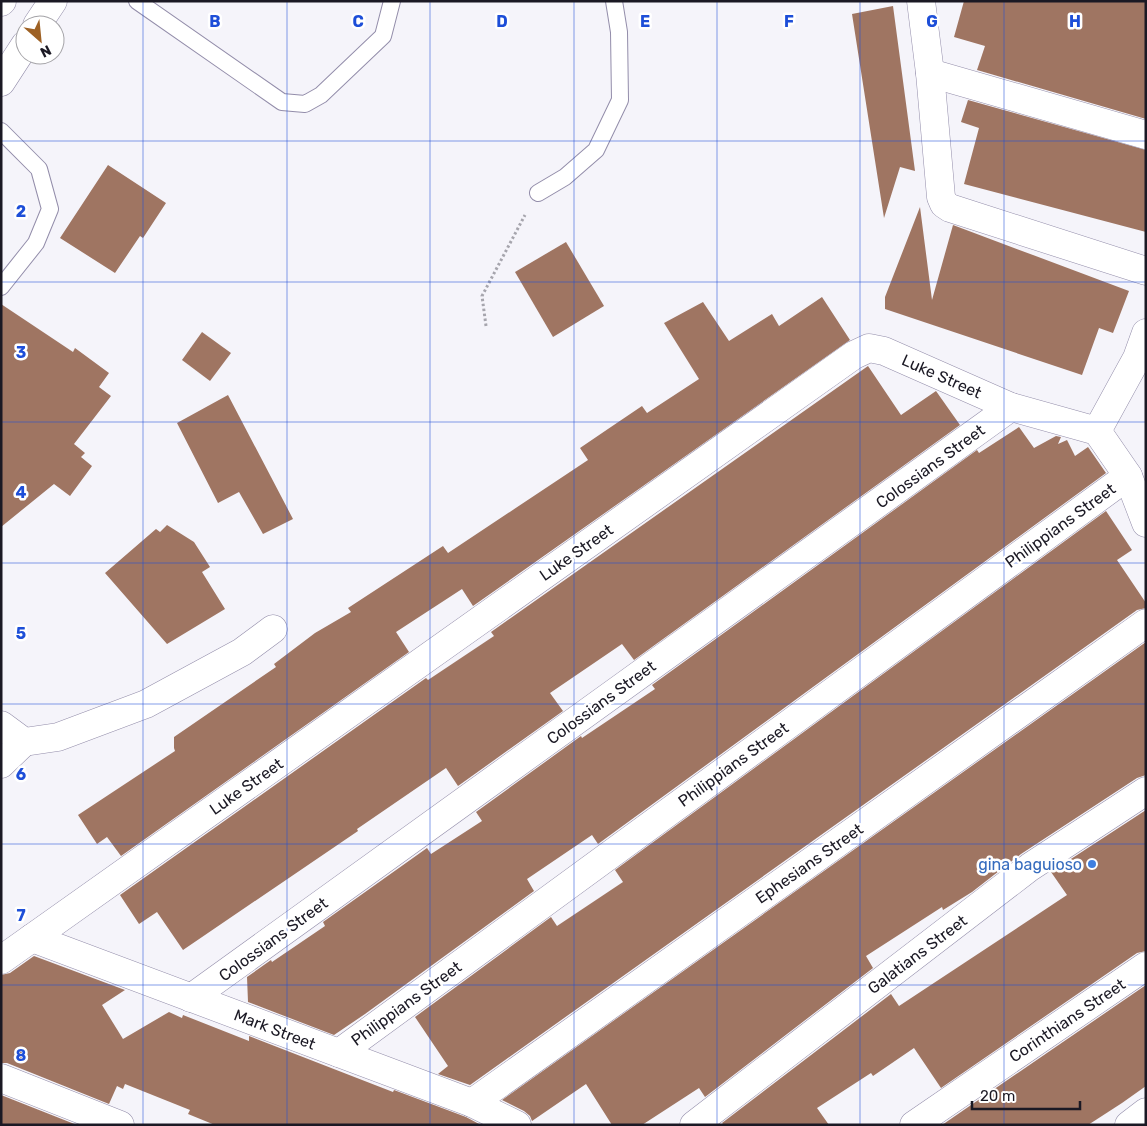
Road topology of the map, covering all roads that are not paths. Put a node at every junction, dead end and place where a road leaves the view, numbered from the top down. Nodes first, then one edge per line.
1 (52, 1) edge
2 (137, 1) edge
3 (392, 1) edge
4 (614, 1) edge
5 (921, 1) edge
6 (44, 15) edge
7 (15, 60) edge
8 (930, 73) junction
9 (1, 82) edge
10 (1, 131) edge
11 (1146, 136) edge
12 (538, 193) road end
13 (1146, 271) edge
14 (1, 286) edge
15 (1146, 333) edge
16 (1012, 407) junction
17 (1097, 431) junction
18 (1128, 476) junction
19 (1146, 523) edge
20 (1146, 623) edge
21 (273, 629) dead end
22 (1, 725) edge
23 (24, 742) junction
24 (1, 764) edge
25 (1146, 791) edge
26 (32, 938) junction
27 (1, 960) edge
28 (1146, 966) edge
29 (191, 998) junction
30 (338, 1053) junction
31 (1, 1078) edge
32 (472, 1102) junction
33 (1146, 1112) edge
34 (120, 1125) edge
35 (517, 1125) edge
36 (694, 1125) edge
37 (914, 1125) edge
38 (1129, 1125) edge

1 - 6 street
2 - 3 lane
4 - 12 lane
5 - 8 street
7 - 9 street
8 - 11 street
8 - 13 street
10 - 14 lane
15 - 17 street
16 - 17 street, Luke Street
16 - 26 street, Luke Street
16 - 29 street, Colossians Street
17 - 18 street
18 - 19 street
18 - 30 street, Philippians Street
20 - 32 street, Ephesians Street
21 - 23 street
22 - 23 street
23 - 24 street
25 - 36 street, Galatians Street
26 - 27 street, Luke Street
26 - 29 street, Mark Street
28 - 37 street, Corinthians Street
29 - 30 street, Mark Street
30 - 32 street, Mark Street
31 - 34 street
32 - 35 street, Mark Street
33 - 38 street

